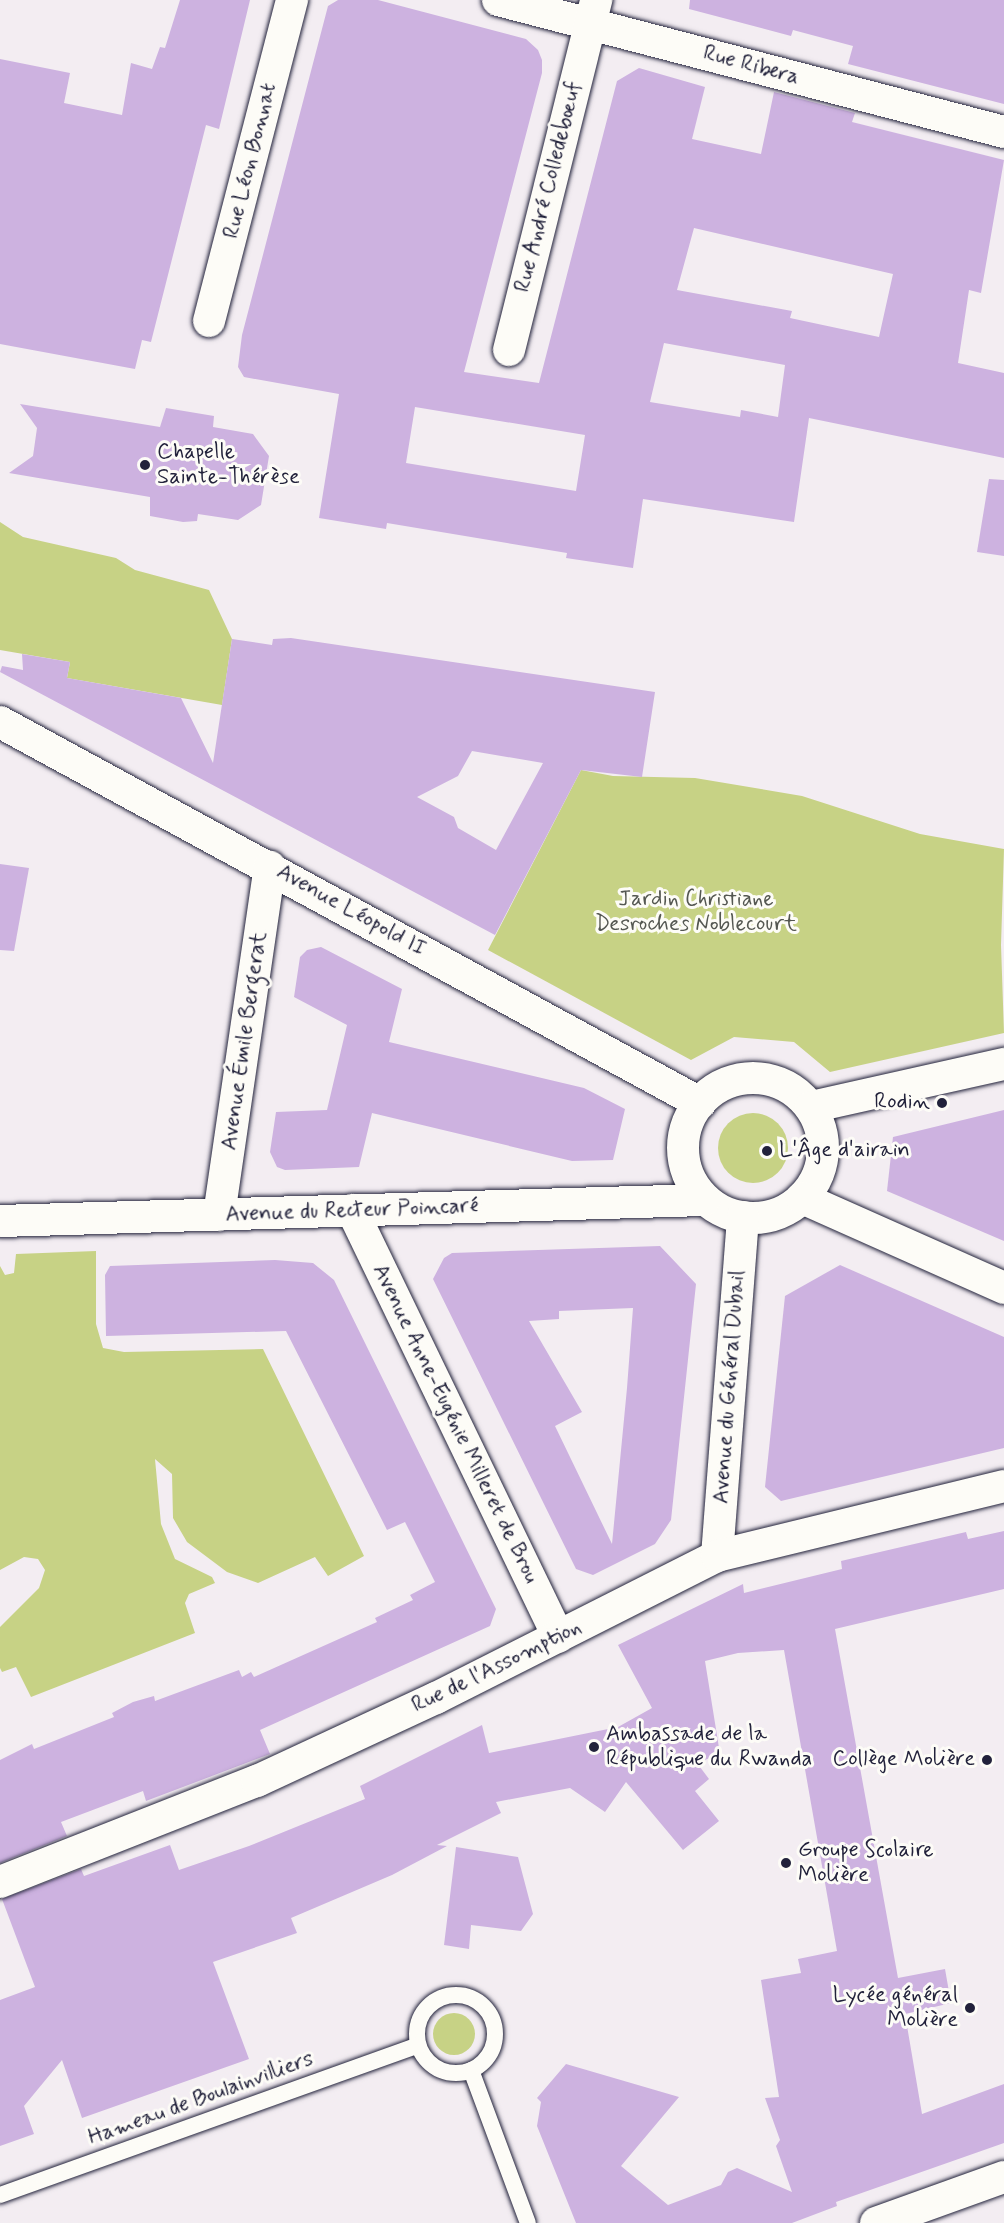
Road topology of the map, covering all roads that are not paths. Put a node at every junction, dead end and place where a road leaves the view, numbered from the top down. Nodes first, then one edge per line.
1 (292, 0) edge
2 (498, 0) edge
3 (592, 12) edge
4 (1004, 132) edge
5 (209, 321) dead end
6 (509, 350) dead end
7 (0, 722) edge
8 (270, 867) junction
9 (1004, 1064) edge
10 (700, 1103) junction
11 (810, 1107) junction
12 (802, 1198) junction
13 (705, 1200) junction
14 (352, 1210) junction
15 (219, 1215) junction
16 (743, 1217) junction
17 (0, 1221) edge
18 (1004, 1288) edge
19 (1004, 1486) edge
20 (717, 1556) junction
21 (558, 1637) junction
22 (0, 1882) edge
23 (418, 2045) junction
24 (471, 2070) junction
25 (1004, 2177) edge
26 (0, 2195) edge
27 (528, 2223) edge
28 (876, 2223) edge

1 - 5 street, Rue Léon Bonnat
2 - 3 street, Rue Ribera
3 - 4 street, Rue Ribera
3 - 6 street, Rue André Colledebœuf
7 - 8 street, Avenue Léopold II
8 - 10 street, Avenue Léopold II
8 - 15 street, Avenue Émile Bergerat
9 - 11 street
10 - 11 street
10 - 13 street
11 - 12 street
12 - 16 street
12 - 18 street
13 - 14 street, Avenue du Recteur Poincaré
13 - 16 street
14 - 15 street, Avenue du Recteur Poincaré
14 - 21 street, Avenue Anne-Eugénie Milleret de Brou
15 - 17 street, Avenue du Recteur Poincaré
16 - 20 street, Avenue du Général Dubail
19 - 20 street, Rue de l'Assomption
20 - 21 street, Rue de l'Assomption
21 - 22 street, Rue de l'Assomption
23 - 24 lane
23 - 24 lane
23 - 26 lane, Hameau de Boulainvilliers
24 - 27 lane
25 - 28 street

